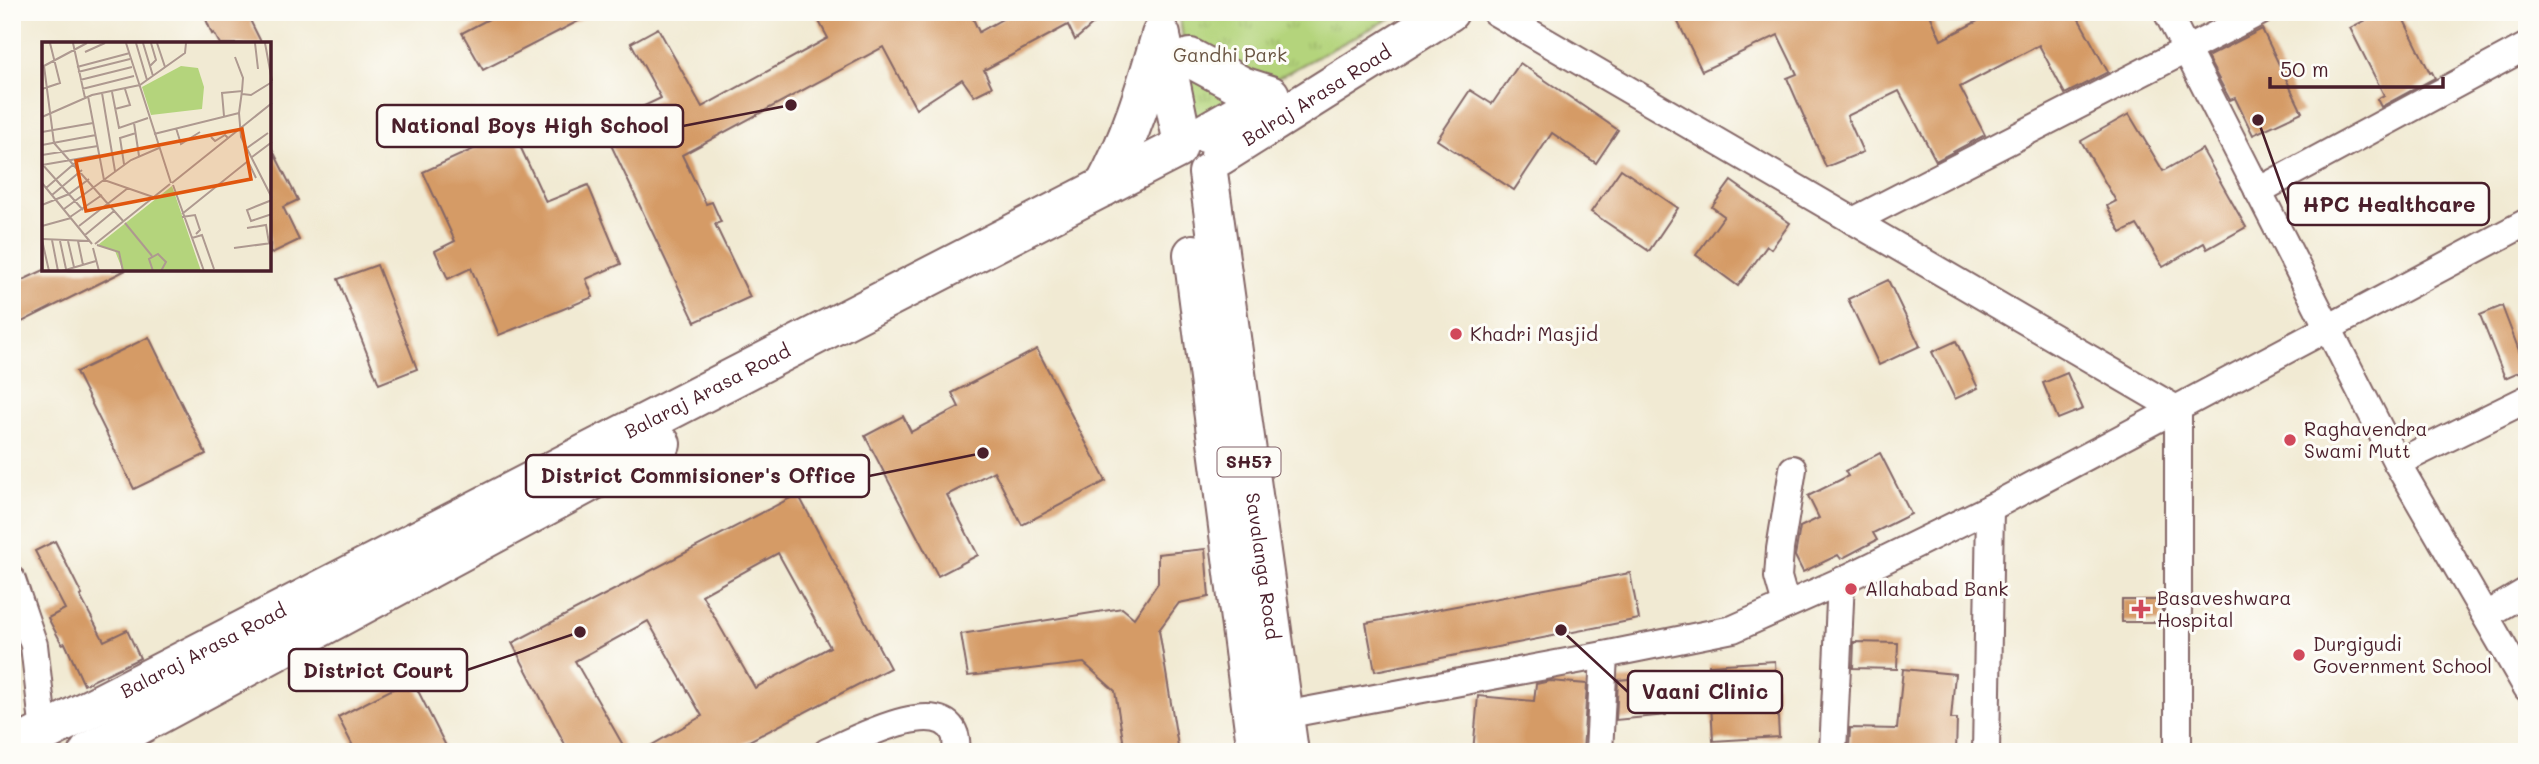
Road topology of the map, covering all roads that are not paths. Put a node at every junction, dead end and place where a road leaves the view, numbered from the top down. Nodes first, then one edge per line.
1 (1412, 12) edge
2 (1449, 12) edge
3 (1495, 12) edge
4 (2167, 12) edge
5 (2260, 12) edge
6 (1166, 20) edge
7 (2527, 46) edge
8 (2185, 51) junction
9 (1190, 58) junction
10 (1266, 113) junction
11 (1195, 153) junction
12 (1104, 187) junction
13 (2258, 191) junction
14 (1853, 221) junction
15 (2527, 222) edge
16 (1220, 260) junction
17 (2328, 326) junction
18 (2527, 399) edge
19 (2178, 410) junction
20 (2397, 463) junction
21 (1793, 469) dead end
22 (1990, 508) junction
23 (12, 580) edge
24 (1841, 581) junction
25 (2527, 591) edge
26 (1786, 605) junction
27 (2486, 615) junction
28 (1604, 655) junction
29 (2527, 688) edge
30 (1287, 733) edge
31 (31, 745) edge
32 (89, 752) edge
33 (827, 752) edge
34 (957, 752) edge
35 (1257, 752) edge
36 (1599, 752) edge
37 (1833, 752) edge
38 (1986, 752) edge
39 (2178, 752) edge

1 - 10 main road
2 - 10 main road, Balraj Arasa Road
3 - 14 street
4 - 8 street
5 - 8 street
6 - 9 main road, Savalanga Road / SH57
6 - 11 main road, Savalanga Road / SH57
6 - 12 main road
7 - 13 street
8 - 13 street
8 - 14 street
9 - 10 main road
9 - 11 main road, Savalanga Road / SH57
10 - 11 main road, Balraj Arasa Road
10 - 16 main road
11 - 12 main road, Balaraj Arasa Road
11 - 16 main road, Savalanga Road / SH57
11 - 32 main road, Balaraj Arasa Road
11 - 35 main road, Savalanga Road / SH57
12 - 31 main road, Balaraj Arasa Road
13 - 17 street
14 - 19 street
15 - 17 street
16 - 30 main road, Savalanga Road / SH57
17 - 19 street
17 - 20 street
18 - 20 street
19 - 22 street
19 - 39 street
20 - 27 street
21 - 26 street
22 - 24 street
22 - 38 street
23 - 31 street
24 - 26 street
24 - 37 street
25 - 27 street
26 - 28 street
27 - 29 street
28 - 30 street
28 - 36 street
33 - 34 street

